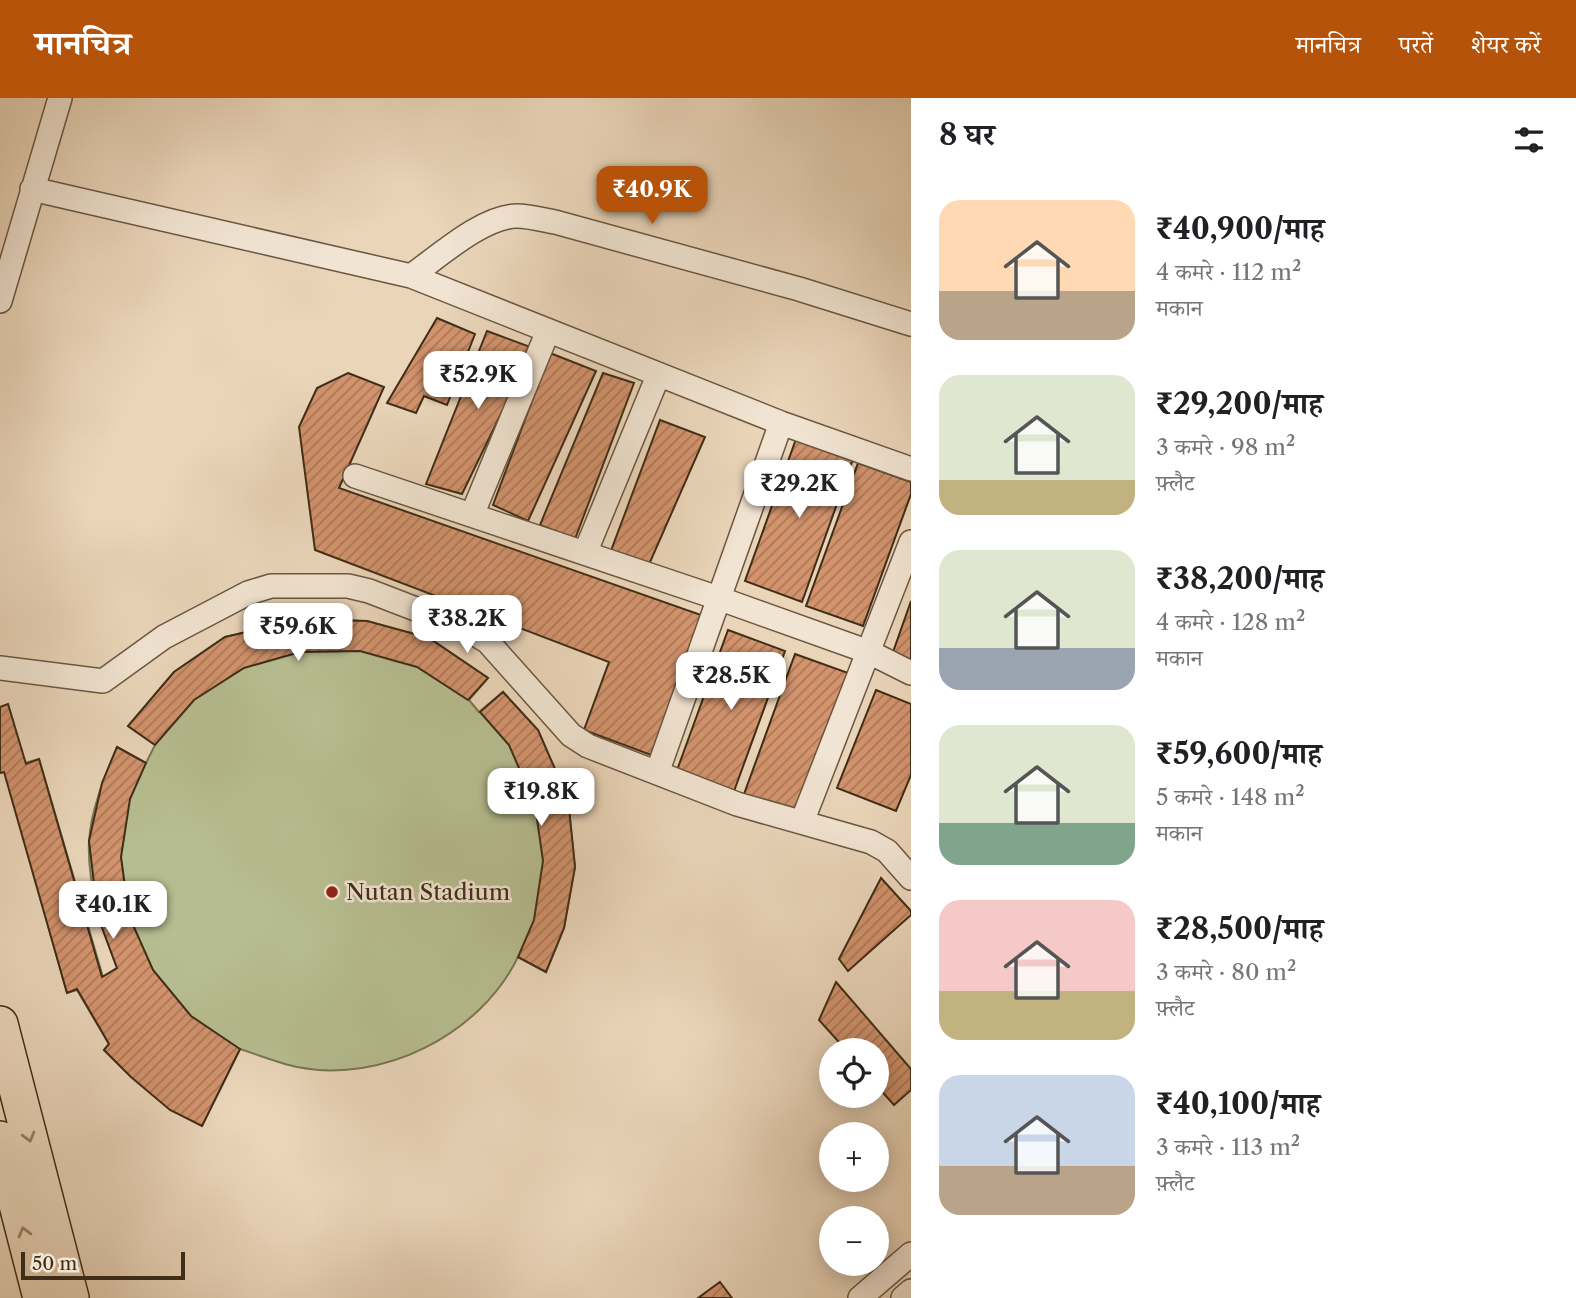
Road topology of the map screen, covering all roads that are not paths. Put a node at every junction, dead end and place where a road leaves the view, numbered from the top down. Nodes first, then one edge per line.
1 (60, 98) edge
2 (32, 189) junction
3 (411, 276) junction
4 (0, 301) edge
5 (911, 324) edge
6 (548, 331) junction
7 (658, 376) junction
8 (781, 424) junction
9 (911, 469) edge
10 (355, 476) dead end
11 (472, 515) junction
12 (911, 542) edge
13 (585, 553) junction
14 (718, 598) junction
15 (869, 652) junction
16 (0, 668) edge
17 (911, 673) edge
18 (657, 773) junction
19 (802, 822) junction
20 (911, 878) edge
21 (0, 1024) edge
22 (0, 1139) edge
23 (911, 1254) edge
24 (911, 1291) edge
25 (41, 1298) edge
26 (71, 1298) edge
27 (860, 1298) edge
28 (903, 1298) edge

1 - 2 street
2 - 3 street
2 - 4 street
3 - 5 street
3 - 6 street
6 - 7 street
6 - 11 street
7 - 8 street
7 - 13 street
8 - 9 street
8 - 14 street
10 - 11 street
11 - 13 street
12 - 15 street
13 - 14 street
14 - 15 street
14 - 18 street
15 - 17 street
15 - 19 street
16 - 18 street
18 - 19 street
19 - 20 street
21 -> 26 main road
25 -> 22 main road
23 - 27 street
24 - 28 street

